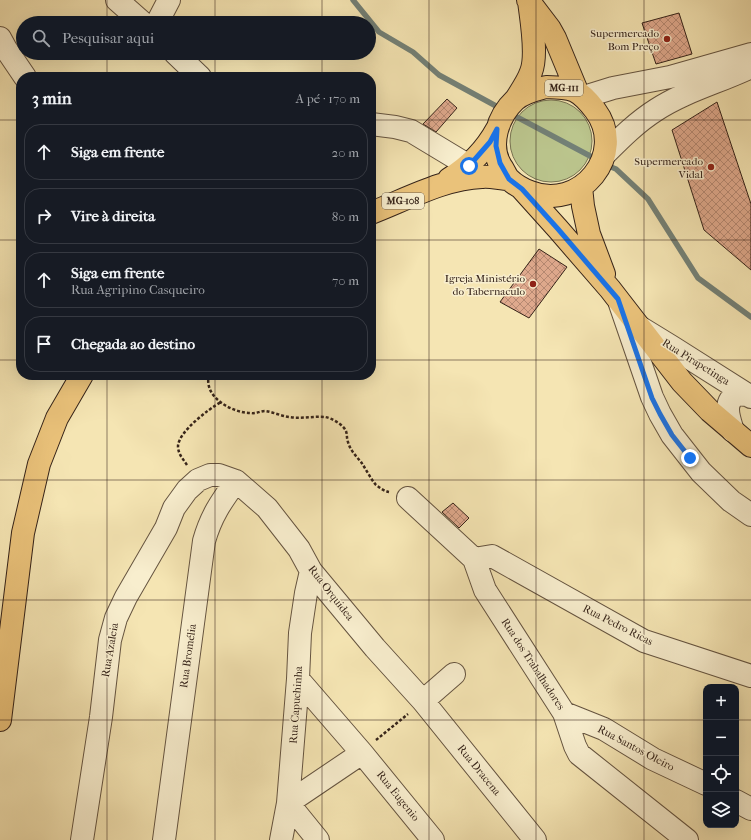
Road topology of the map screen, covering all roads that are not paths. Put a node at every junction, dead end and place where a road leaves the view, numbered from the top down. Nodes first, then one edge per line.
1 (117, 0) edge
2 (169, 0) edge
3 (529, 0) edge
4 (135, 16) edge
5 (161, 16) edge
6 (0, 38) edge
7 (751, 54) edge
8 (182, 60) edge
9 (751, 67) edge
10 (22, 72) edge
11 (195, 72) edge
12 (581, 94) junction
13 (516, 99) junction
14 (376, 125) edge
15 (497, 129) junction
16 (605, 154) junction
17 (469, 166) junction
18 (516, 184) junction
19 (437, 187) junction
20 (581, 187) junction
21 (376, 211) edge
22 (614, 294) junction
23 (641, 328) junction
24 (79, 380) edge
25 (749, 396) edge
26 (733, 431) junction
27 (751, 446) edge
28 (228, 478) junction
29 (408, 498) dead end
30 (751, 515) edge
31 (483, 558) junction
32 (311, 571) junction
33 (454, 674) dead end
34 (751, 676) edge
35 (298, 679) junction
36 (423, 701) junction
37 (564, 713) junction
38 (0, 720) edge
39 (362, 752) junction
40 (703, 783) edge
41 (739, 802) edge
42 (288, 803) junction
43 (751, 809) edge
44 (82, 840) edge
45 (164, 840) edge
46 (281, 840) edge
47 (318, 840) edge
48 (433, 840) edge
49 (535, 840) edge
50 (687, 840) edge

1 - 4 street
2 - 5 street
3 - 12 main road, MG-111
3 - 13 main road, MG-111
6 - 10 street
7 - 12 street
8 - 11 street
9 - 16 street
12 - 13 main road, MG-111
12 - 16 main road, MG-111
13 - 15 main road, MG-111
14 - 17 street
15 - 17 main road, MG-108
15 - 18 main road, MG-111
16 - 20 main road, MG-111
17 - 19 main road, MG-108
18 - 19 main road, MG-108
18 - 20 main road, MG-111
18 - 22 main road, MG-111
19 - 21 main road, MG-108
20 - 22 main road, MG-111
22 - 23 main road, MG-111
22 - 30 street
23 - 25 street, Rua Pirapetinga
23 - 26 main road, MG-111
24 - 38 main road
25 - 26 street
26 - 27 main road, MG-111
28 - 32 street, Rua Orquidea
28 - 44 street, Rua Azaleia
28 - 45 street, Rua Bromélia
29 - 31 street
31 - 34 street, Rua Pedro Ricas
31 - 37 street, Rua dos Trabalhadores
32 - 35 street, Rua Capuchinha
32 - 36 street, Rua Orquidea
33 - 36 street
35 - 39 street, Rua Eugenio
35 - 42 street, Rua Capuchinha
36 - 49 street, Rua Dracena
37 - 40 street, Rua Santos Oleiro
37 - 50 street, Rua dos Trabalhadores
39 - 42 street
39 - 48 street, Rua Eugenio
41 - 43 street
42 - 46 street, Rua Capuchinha
42 - 47 street

